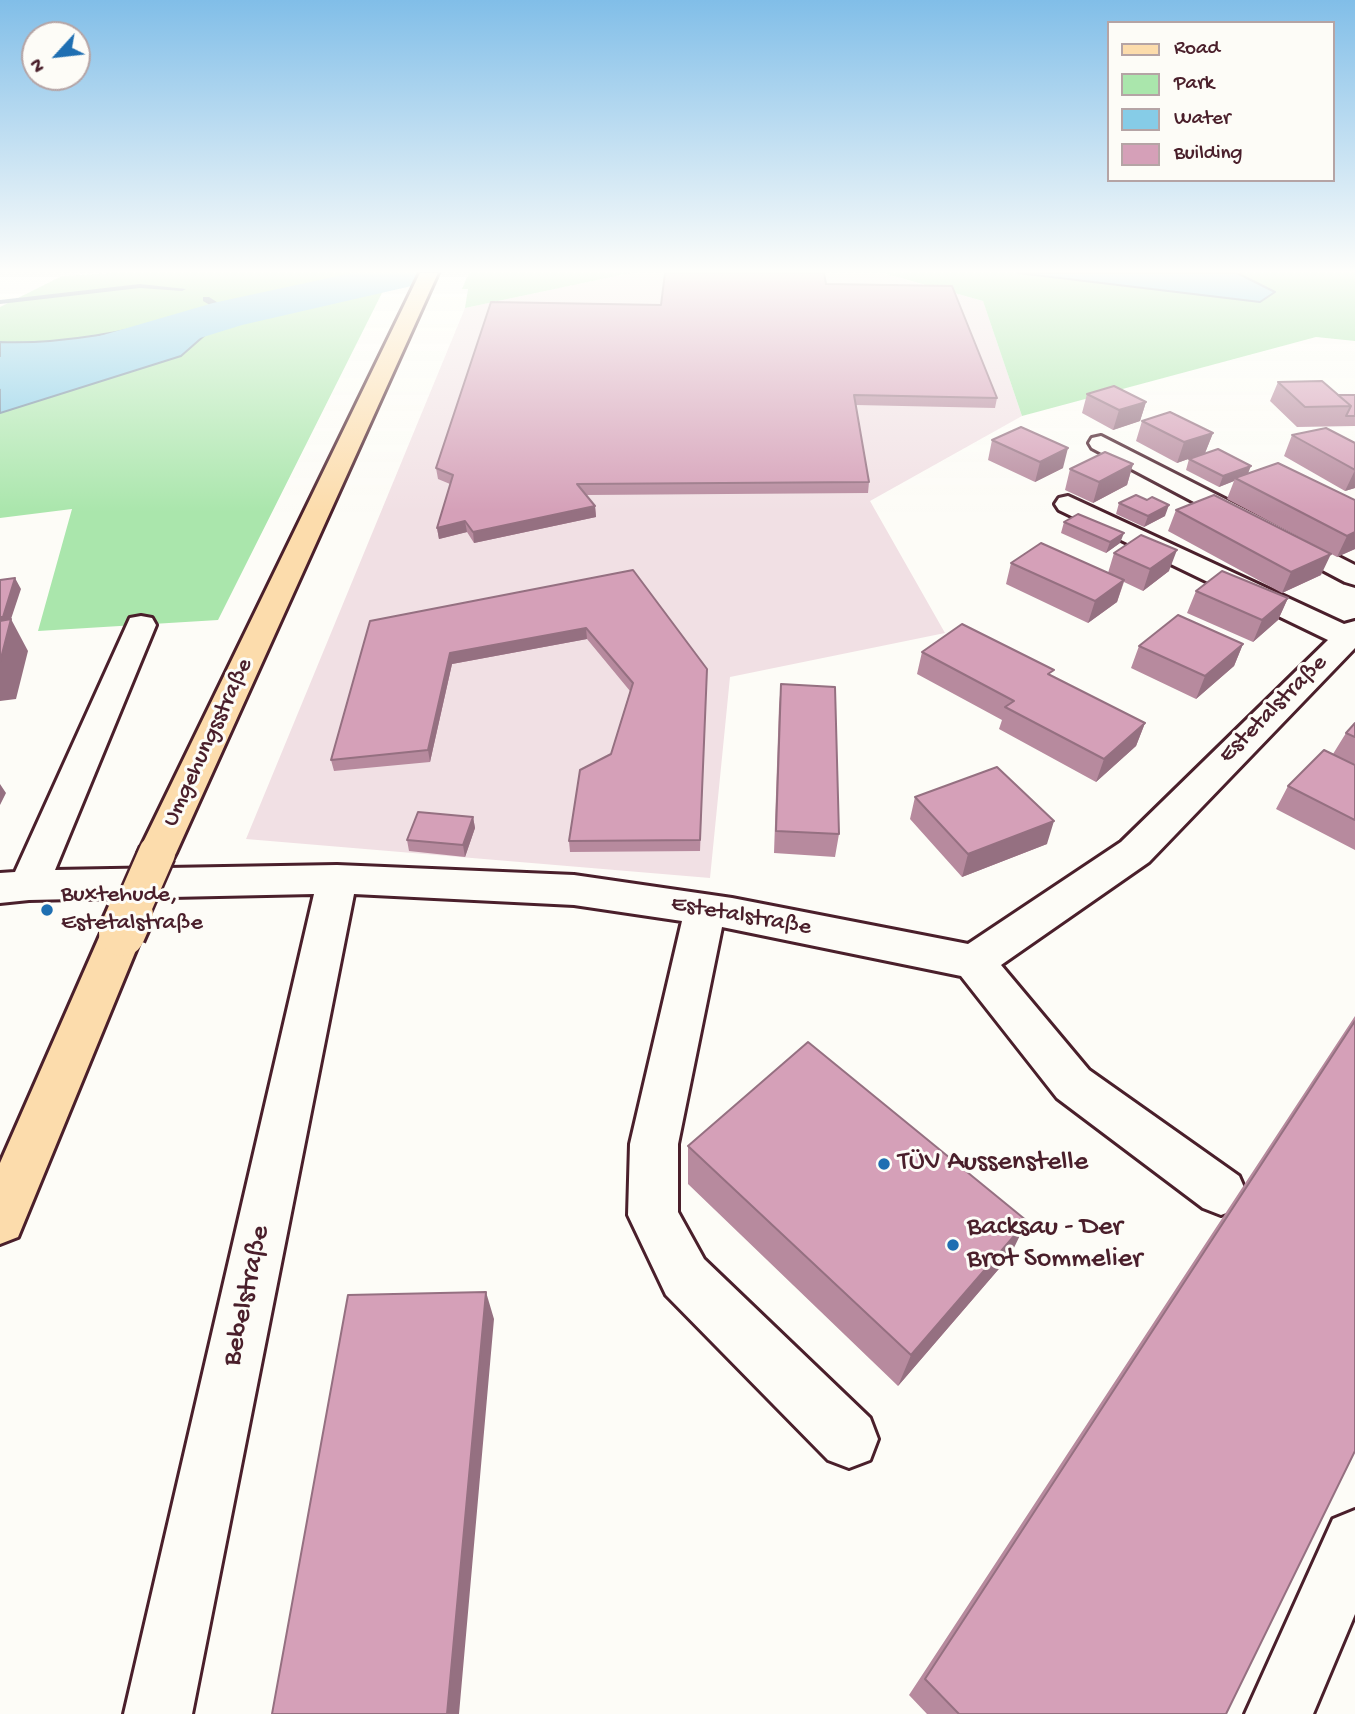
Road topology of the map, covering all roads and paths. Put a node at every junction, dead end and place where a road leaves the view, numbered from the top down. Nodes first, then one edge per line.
1 (392, 353) edge
2 (1101, 443) dead end
3 (1068, 505) dead end
4 (1355, 576) edge
5 (141, 625) dead end
6 (1351, 634) edge
7 (337, 879) junction
8 (15, 886) edge
9 (705, 909) junction
10 (974, 961) junction
11 (1221, 1192) dead end
12 (0, 1220) edge
13 (849, 1439) dead end
14 (1355, 1541) edge
15 (158, 1714) edge
16 (1279, 1714) edge

1 - 12 main road, Umgehungsstraße, bridge
2 - 4 street
3 - 6 street
5 - 8 street
6 - 10 street, Estetalstraße
7 - 8 street, Estetalstraße
7 - 9 street, Estetalstraße
7 - 15 street, Bebelstraße
9 - 10 street, Estetalstraße
9 - 13 street
10 - 11 street
14 - 16 street

